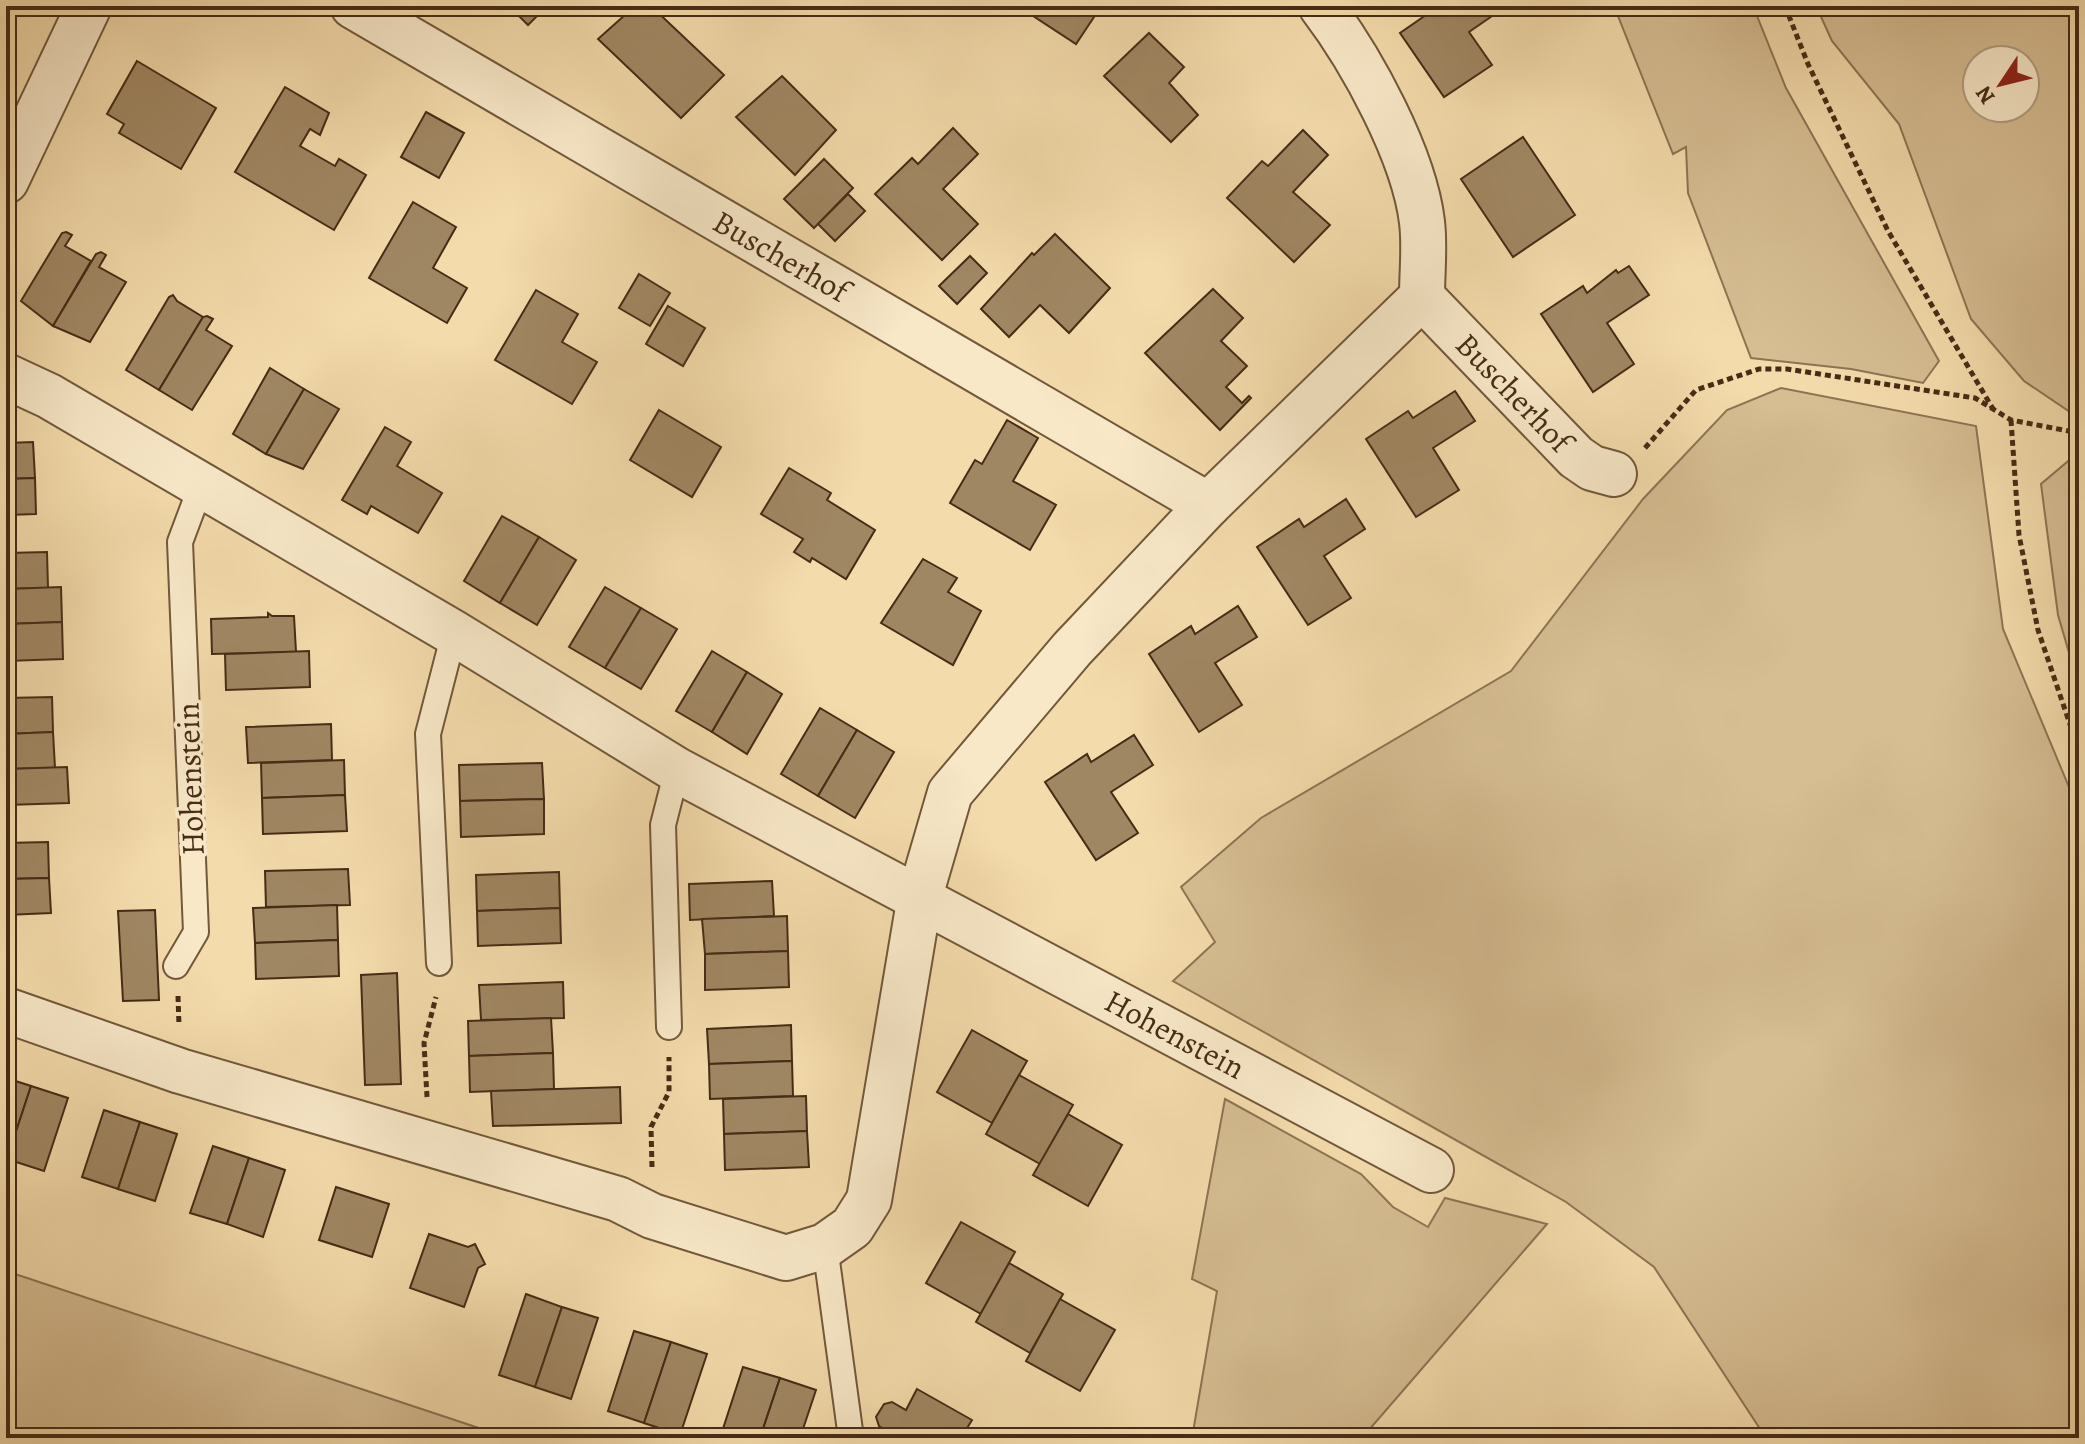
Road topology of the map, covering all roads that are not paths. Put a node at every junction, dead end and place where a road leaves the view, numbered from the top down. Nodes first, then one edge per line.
1 (89, 6) edge
2 (353, 6) edge
3 (1321, 6) edge
4 (6, 181) edge
5 (1422, 297) junction
6 (6, 376) edge
7 (1614, 474) road end
8 (201, 486) junction
9 (1208, 505) junction
10 (454, 633) junction
11 (677, 770) junction
12 (920, 896) junction
13 (176, 966) road end
14 (439, 974) road end
15 (6, 1010) edge
16 (669, 1027) dead end
17 (1431, 1170) dead end
18 (825, 1246) junction
19 (851, 1438) edge

1 - 4 street
2 - 9 street, Buscherhof
3 - 5 street
5 - 7 street, Buscherhof
5 - 9 street
6 - 8 street, Hohenstein
8 - 10 street, Hohenstein
8 - 13 lane, Hohenstein
9 - 12 street
10 - 11 street, Hohenstein
10 - 14 lane
11 - 12 street, Hohenstein
11 - 16 lane
12 - 17 street, Hohenstein
12 - 18 street
15 - 18 street
18 - 19 lane

